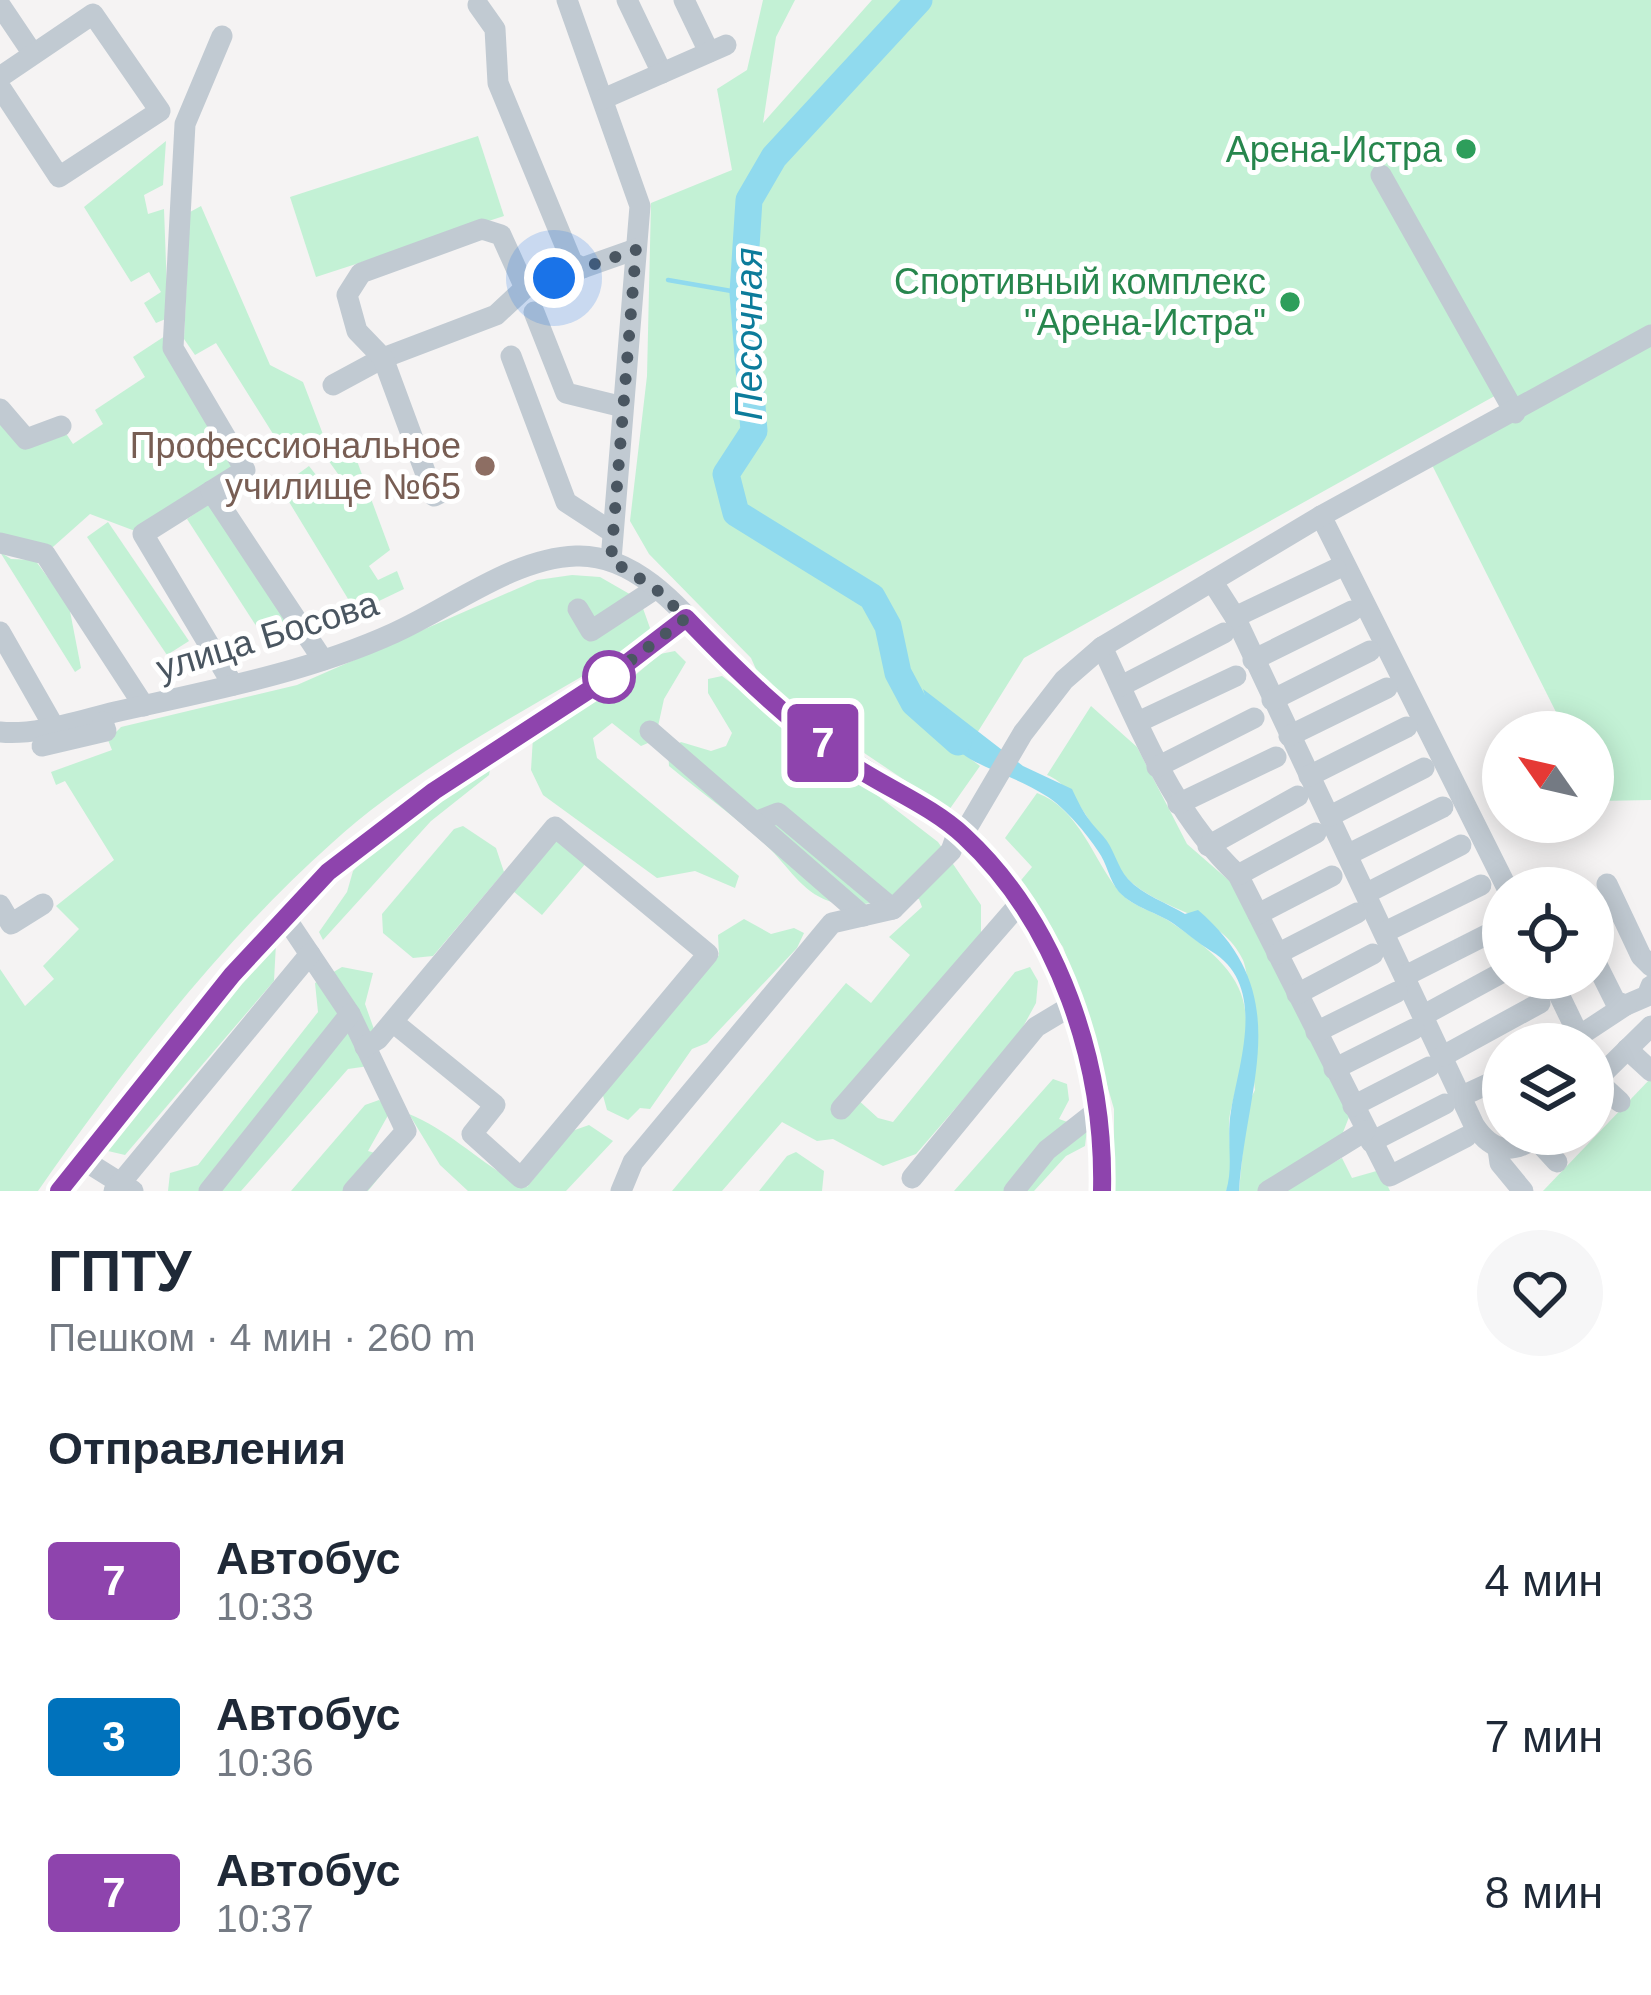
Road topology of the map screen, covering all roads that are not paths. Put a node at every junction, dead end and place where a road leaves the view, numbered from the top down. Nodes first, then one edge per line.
1 (567, 0) edge
2 (627, 0) edge
3 (684, 0) edge
4 (0, 5) edge
5 (478, 5) dead end
6 (222, 36) dead end
7 (33, 54) junction
8 (662, 73) junction
9 (0, 77) edge
10 (0, 87) edge
11 (603, 99) junction
12 (1381, 175) dead end
13 (636, 250) junction
14 (582, 268) junction
15 (525, 288) junction
16 (534, 312) dead end
17 (1651, 335) edge
18 (511, 356) dead end
19 (383, 358) junction
20 (333, 385) dead end
21 (623, 407) junction
22 (0, 409) edge
23 (1515, 413) junction
24 (61, 426) dead end
25 (212, 491) junction
26 (440, 494) dead end
27 (1321, 516) junction
28 (612, 532) junction
29 (0, 543) edge
30 (611, 560) junction
31 (1336, 569) dead end
32 (1212, 581) junction
33 (656, 589) junction
34 (578, 609) dead end
35 (1352, 611) dead end
36 (686, 618) junction
37 (1230, 625) junction
38 (0, 632) edge
39 (1102, 647) junction
40 (1370, 650) dead end
41 (323, 660) junction
42 (1244, 668) junction
43 (233, 685) junction
44 (1121, 686) junction
45 (1387, 688) dead end
46 (1272, 700) junction
47 (144, 706) junction
48 (1254, 718) dead end
49 (104, 722) dead end
50 (1138, 722) junction
51 (53, 725) junction
52 (1407, 727) dead end
53 (650, 731) dead end
54 (0, 732) edge
55 (1289, 736) junction
56 (43, 746) dead end
57 (1276, 757) dead end
58 (1157, 767) junction
59 (1424, 768) dead end
60 (1309, 776) junction
61 (1298, 796) dead end
62 (1178, 804) junction
63 (1443, 807) dead end
64 (755, 822) junction
65 (1323, 825) junction
66 (960, 833) junction
67 (1461, 845) dead end
68 (1208, 847) junction
69 (1349, 854) junction
70 (1496, 867) edge
71 (1238, 875) junction
72 (1332, 876) dead end
73 (1481, 885) dead end
74 (1614, 899) edge
75 (1021, 902) junction
76 (1362, 903) junction
77 (43, 904) dead end
78 (0, 905) edge
79 (893, 909) junction
80 (1258, 914) junction
81 (285, 916) junction
82 (863, 916) junction
83 (1385, 932) junction
84 (1482, 937) edge
85 (1277, 953) junction
86 (310, 954) junction
87 (1373, 954) dead end
88 (1651, 966) edge
89 (1401, 984) junction
90 (1482, 984) edge
91 (1651, 986) edge
92 (1297, 994) junction
93 (1614, 998) edge
94 (1561, 999) edge
95 (1540, 1004) dead end
96 (1626, 1005) junction
97 (1071, 1006) junction
98 (350, 1014) junction
99 (393, 1022) junction
100 (1419, 1022) junction
101 (1651, 1026) edge
102 (1316, 1032) junction
103 (365, 1048) junction
104 (1627, 1049) junction
105 (1436, 1061) junction
106 (1614, 1062) edge
107 (1334, 1069) junction
108 (1651, 1072) edge
109 (1482, 1087) edge
110 (1614, 1097) edge
111 (1453, 1100) junction
112 (1620, 1102) dead end
113 (1353, 1106) junction
114 (841, 1109) dead end
115 (1098, 1110) junction
116 (1368, 1137) junction
117 (1466, 1137) dead end
118 (1482, 1138) edge
119 (1499, 1155) edge
120 (1552, 1155) edge
121 (82, 1159) junction
122 (1557, 1162) dead end
123 (911, 1178) dead end
124 (123, 1188) edge
125 (627, 1188) edge
126 (58, 1191) edge
127 (209, 1191) edge
128 (353, 1191) edge
129 (1014, 1191) edge
130 (1102, 1191) edge
131 (1268, 1191) edge
132 (1523, 1191) edge

1 - 11 street
2 - 8 street
3 - 8 street
4 - 7 street
5 - 14 street
6 - 25 street
7 - 9 street
7 - 10 street
8 - 11 street
11 - 13 street
12 - 23 street
13 - 14 street
13 - 21 street
14 - 15 street
15 - 19 street
15 - 19 street
16 - 21 street
17 - 23 street
18 - 28 street
19 - 20 street
19 - 26 street
21 - 28 street
22 - 24 street
23 - 27 street
25 - 41 street
25 - 43 street
27 - 32 street
27 - 70 street
28 - 30 street
29 - 47 street
30 - 33 street
30 - 41 street, улица Босова
31 - 37 street
32 - 37 street
32 - 39 street
33 - 34 street
33 - 36 street
35 - 42 street
36 - 66 street
36 - 81 street
37 - 42 street
37 - 44 street
38 - 51 street
39 - 44 street
39 - 66 street
40 - 46 street
41 - 43 street, улица Босова
42 - 46 street
42 - 50 street
43 - 47 street, улица Босова
44 - 50 street
45 - 55 street
46 - 55 street
47 - 51 street, улица Босова
48 - 58 street
49 - 56 street
50 - 58 street
51 - 54 street, улица Босова
52 - 60 street
53 - 64 street
55 - 60 street
57 - 62 street
58 - 62 street
59 - 65 street
60 - 65 street
61 - 68 street
62 - 68 street
63 - 69 street
64 - 79 street
64 - 82 street
65 - 69 street
65 - 71 street
66 - 75 street
66 - 79 street
67 - 76 street
68 - 71 street
69 - 76 street
71 - 80 street
72 - 80 street
73 - 83 street
74 - 88 street
75 - 97 street
75 - 114 street
76 - 83 street
76 - 85 street
77 - 78 street
79 - 82 street
80 - 85 street
81 - 86 street
81 - 121 street
82 - 125 street
83 - 89 street
84 - 89 street
85 - 92 street
86 - 98 street
86 - 124 street
87 - 92 street
89 - 100 street
89 - 102 street
90 - 100 street
91 - 96 street
92 - 102 street
93 - 96 street
94 - 96 street
95 - 105 street
97 - 115 street
97 - 123 street
98 - 103 street
98 - 127 street
99 - 99 street
99 - 103 street
100 - 105 street
100 - 107 street
101 - 104 street
102 - 107 street
103 - 128 street
104 - 106 street
104 - 108 street
105 - 111 street
105 - 113 street
107 - 113 street
109 - 111 street
110 - 112 street
111 - 116 street
111 - 118 street
113 - 116 street
115 - 129 street
115 - 130 street
116 - 117 street
116 - 131 street
119 - 132 street
120 - 122 street
121 - 124 street
121 - 126 street

